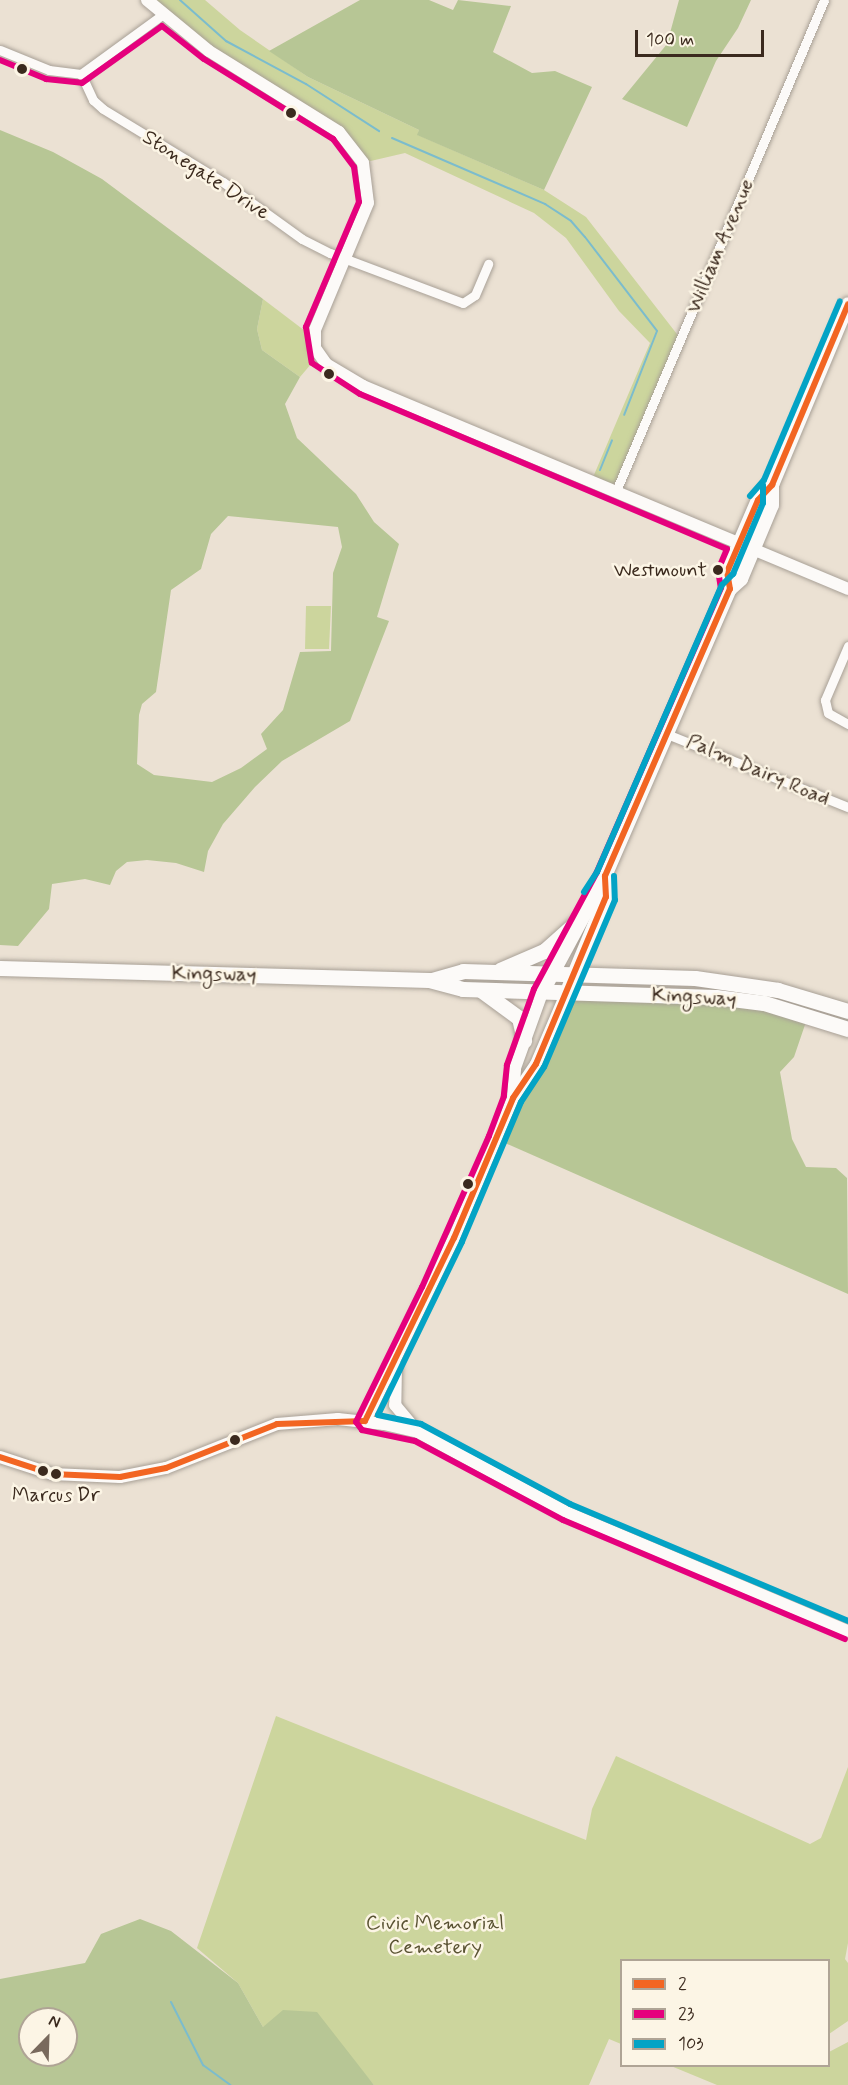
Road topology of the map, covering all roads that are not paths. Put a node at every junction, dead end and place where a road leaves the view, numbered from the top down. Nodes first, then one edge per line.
1 (147, 0) edge
2 (824, 0) edge
3 (162, 15) junction
4 (0, 50) edge
5 (81, 74) junction
6 (346, 260) junction
7 (488, 264) dead end
8 (848, 304) edge
9 (772, 485) junction
10 (616, 491) junction
11 (739, 543) junction
12 (753, 549) junction
13 (730, 588) junction
14 (848, 589) edge
15 (848, 646) edge
16 (848, 724) edge
17 (667, 734) junction
18 (848, 807) edge
19 (605, 876) junction
20 (580, 920) junction
21 (0, 968) edge
22 (492, 972) junction
23 (550, 974) junction
24 (574, 974) junction
25 (429, 980) junction
26 (479, 990) junction
27 (542, 993) junction
28 (566, 994) junction
29 (848, 1011) edge
30 (848, 1029) edge
31 (524, 1040) junction
32 (513, 1098) junction
33 (397, 1356) junction
34 (365, 1420) junction
35 (418, 1432) junction
36 (0, 1457) edge
37 (848, 1631) edge

1 - 3 street
2 - 10 street, William Avenue
3 - 5 street
3 - 6 street
4 - 5 street
5 - 6 street, Stonegate Drive
6 - 7 street, Stonegate Drive
6 - 10 street
8 - 9 main road
9 - 11 main road
9 - 12 main road
10 - 11 street
11 - 12 street
11 - 13 main road
12 - 13 main road
12 - 14 street
13 - 17 main road
15 - 16 street
17 - 18 street, Palm Dairy Road
17 - 19 main road
19 - 20 main road
19 - 24 main road
20 - 22 main road
20 - 23 main road
21 - 25 main road, Kingsway
22 - 23 main road, Kingsway
22 - 25 main road, Kingsway
23 - 24 main road, Kingsway
23 - 27 main road
24 - 28 main road
24 - 29 main road, Kingsway
25 - 26 main road, Kingsway
26 - 27 main road, Kingsway
26 - 31 main road
27 - 28 main road, Kingsway
27 - 31 street
28 - 30 main road, Kingsway
28 - 32 street
31 - 32 street
32 - 33 street
33 - 34 street
33 - 35 street
34 - 35 street
34 - 36 street
35 - 37 street

